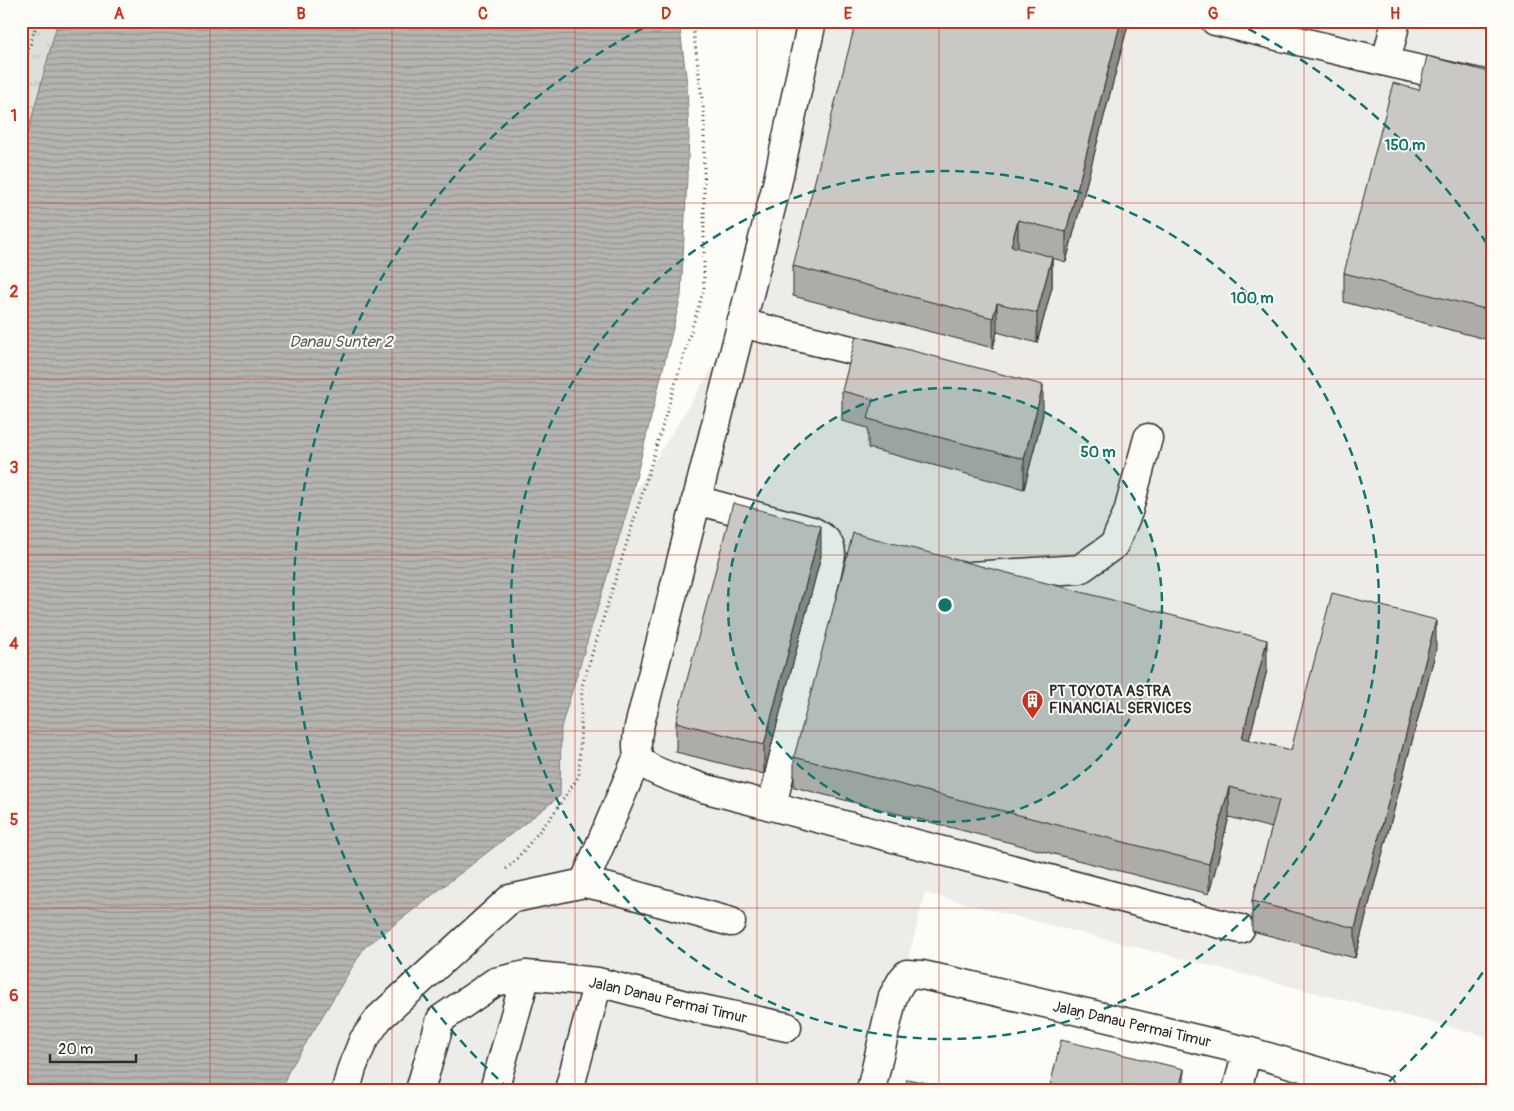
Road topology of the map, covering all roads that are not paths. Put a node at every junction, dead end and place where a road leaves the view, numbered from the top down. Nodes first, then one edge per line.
1 (812, 21) edge
2 (1215, 21) edge
3 (1396, 21) edge
4 (1386, 62) junction
5 (1493, 86) edge
6 (741, 323) junction
7 (913, 366) edge
8 (1148, 438) dead end
9 (696, 500) junction
10 (830, 545) junction
11 (856, 552) edge
12 (947, 573) edge
13 (638, 756) junction
14 (772, 806) junction
15 (584, 883) junction
16 (731, 922) dead end
17 (1240, 929) dead end
18 (526, 976) junction
19 (598, 982) junction
20 (787, 1027) dead end
21 (1247, 1051) junction
22 (346, 1090) edge
23 (420, 1090) edge
24 (494, 1090) edge
25 (569, 1090) edge
26 (871, 1090) edge
27 (1237, 1090) edge
28 (1381, 1090) edge

1 - 6 street
2 - 4 street
3 - 4 street
4 - 5 street
6 - 7 street
6 - 9 street
8 - 12 street
9 - 10 street
9 - 13 street
10 - 11 street
10 - 14 street
13 - 14 street
13 - 15 street
14 - 17 street
15 - 16 street
15 - 22 street
18 - 19 street, Jalan Danau Permai Timur
18 - 23 street, Jalan Danau Permai Timur
18 - 24 street
19 - 20 street, Jalan Danau Permai Timur
19 - 25 street
21 - 26 street, Jalan Danau Permai Timur
21 - 27 street
21 - 28 street, Jalan Danau Permai Timur

